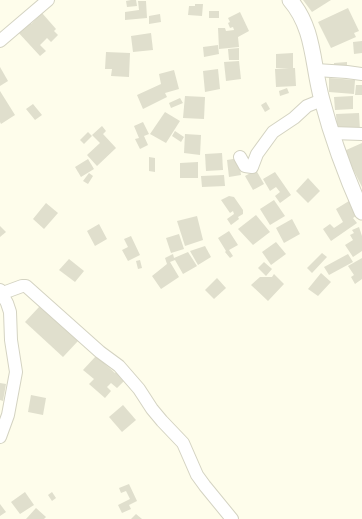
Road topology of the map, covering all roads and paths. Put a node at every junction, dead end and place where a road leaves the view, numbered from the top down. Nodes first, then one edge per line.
1 (48, 0) edge
2 (290, 0) edge
3 (0, 40) edge
4 (316, 70) junction
5 (362, 74) edge
6 (322, 100) junction
7 (332, 133) junction
8 (362, 134) edge
9 (240, 157) dead end
10 (362, 212) edge
11 (1, 292) edge
12 (0, 437) edge
13 (232, 519) edge

1 - 3 street
2 - 4 main road
4 - 5 street
4 - 6 main road
6 - 7 main road
6 - 9 street
7 - 8 street
7 - 10 main road
11 - 12 street
11 - 13 street

